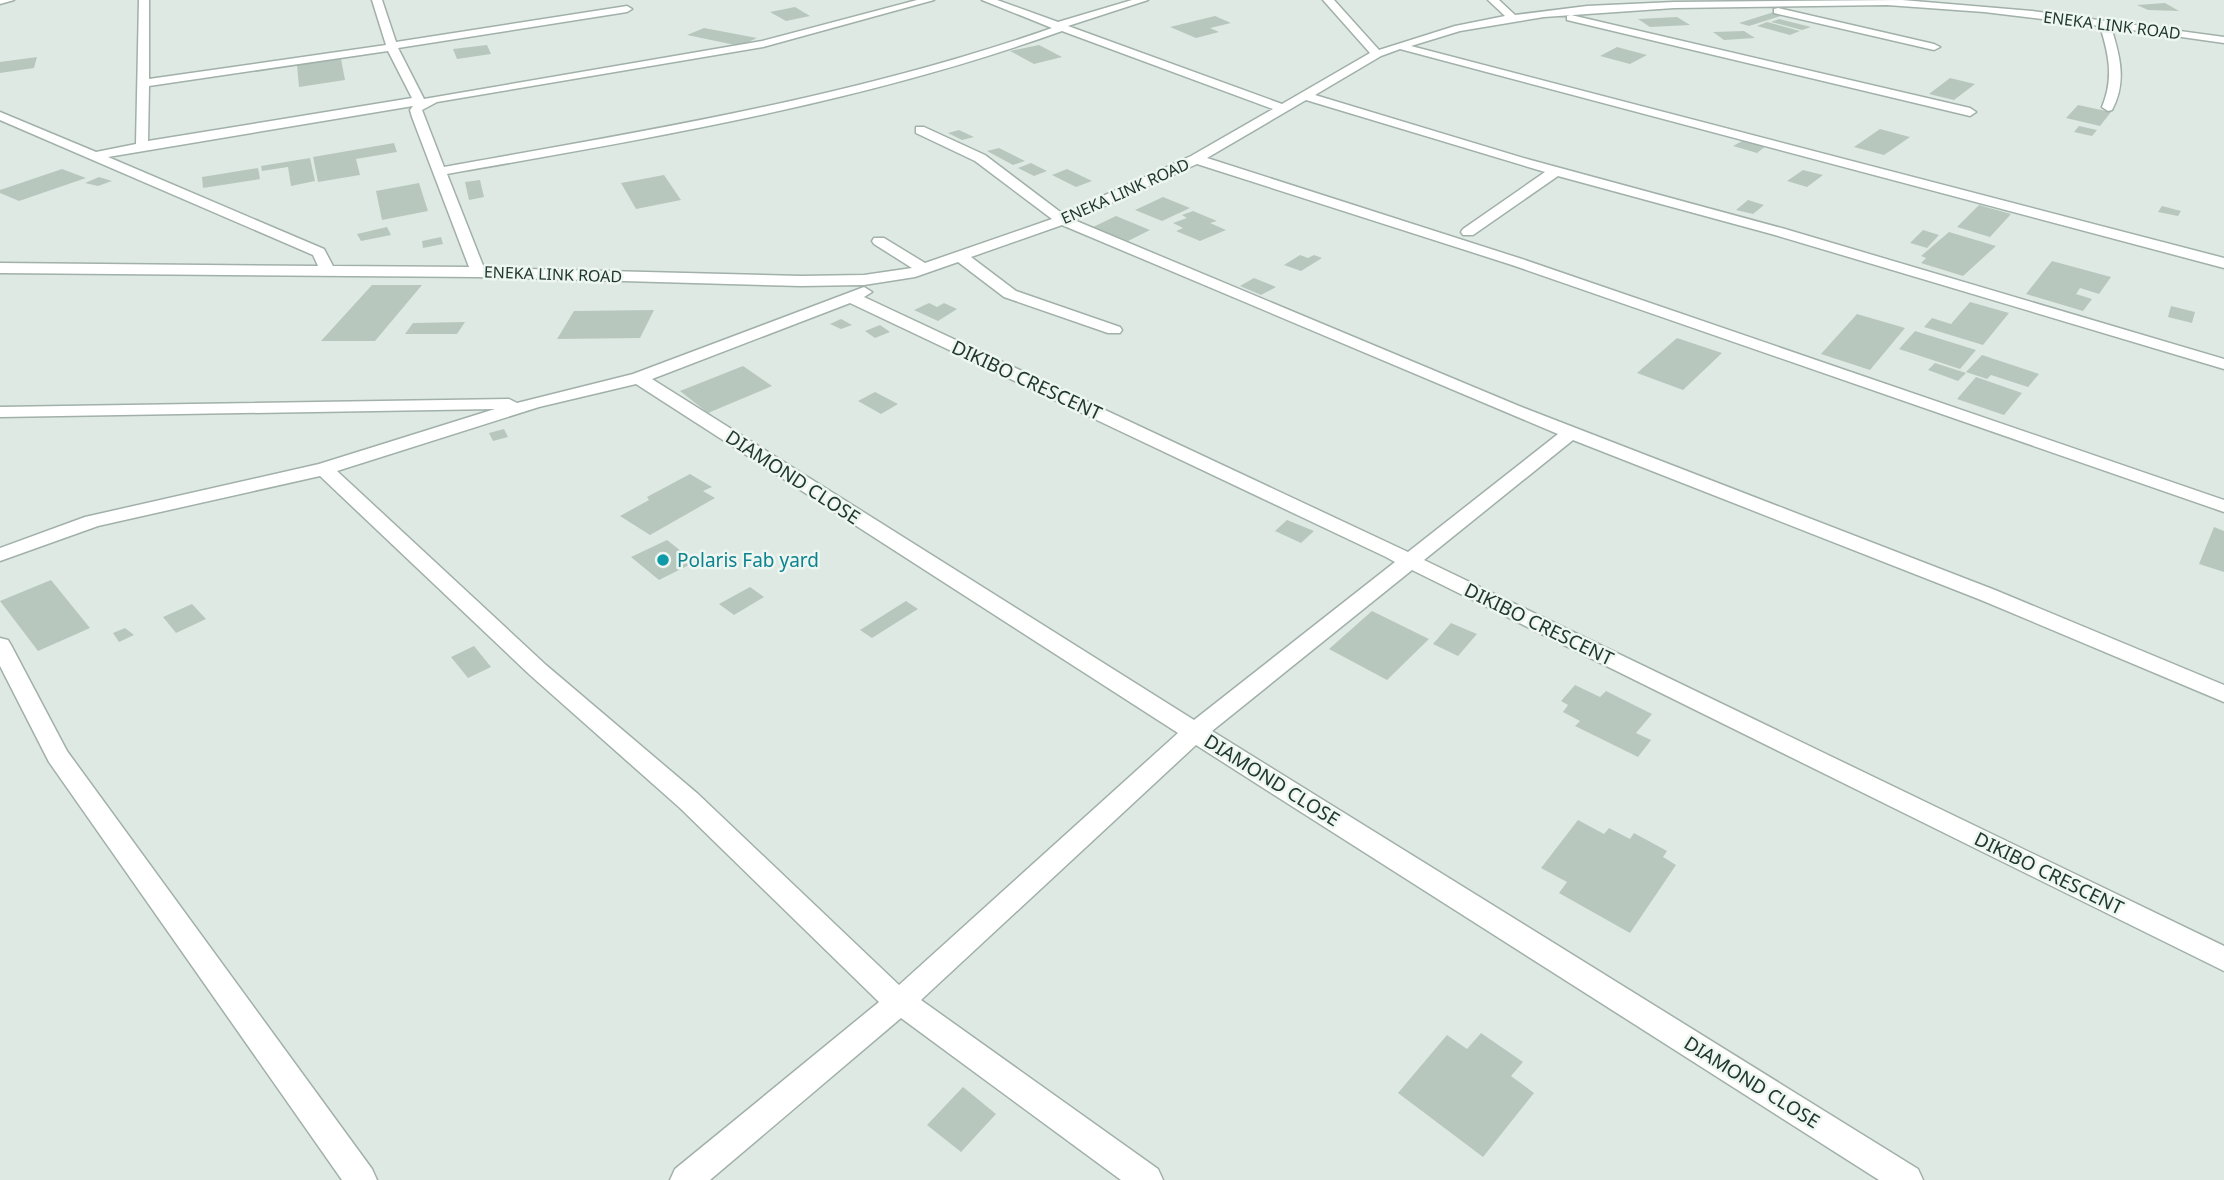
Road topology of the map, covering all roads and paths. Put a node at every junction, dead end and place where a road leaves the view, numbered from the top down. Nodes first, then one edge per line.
1 (9, 0) edge
2 (144, 0) edge
3 (377, 0) edge
4 (929, 0) edge
5 (987, 0) edge
6 (1143, 0) edge
7 (1328, 0) edge
8 (1493, 0) edge
9 (0, 1) edge
10 (1812, 1) edge
11 (1649, 3) edge
12 (1749, 4) junction
13 (627, 9) dead end
14 (1555, 13) junction
15 (1513, 18) junction
16 (2105, 24) junction
17 (1059, 27) junction
18 (2224, 40) edge
19 (392, 46) junction
20 (1398, 46) junction
21 (1934, 47) dead end
22 (1377, 54) junction
23 (141, 84) junction
24 (1306, 96) junction
25 (420, 103) junction
26 (2108, 107) dead end
27 (1283, 109) junction
28 (1970, 112) dead end
29 (0, 116) edge
30 (920, 130) dead end
31 (142, 146) junction
32 (93, 157) junction
33 (1196, 159) junction
34 (1556, 171) junction
35 (438, 172) junction
36 (1062, 220) junction
37 (1468, 233) dead end
38 (879, 241) dead end
39 (961, 257) junction
40 (2224, 263) edge
41 (0, 268) edge
42 (327, 270) junction
43 (920, 271) junction
44 (478, 272) junction
45 (851, 297) junction
46 (1114, 330) dead end
47 (2224, 364) edge
48 (639, 378) junction
49 (534, 403) junction
50 (0, 412) edge
51 (1572, 432) junction
52 (324, 469) junction
53 (2224, 506) edge
54 (0, 555) edge
55 (1410, 562) junction
56 (0, 645) edge
57 (2224, 694) edge
58 (1195, 732) junction
59 (2224, 959) edge
60 (901, 1001) junction
61 (360, 1180) edge
62 (686, 1180) edge
63 (1147, 1180) edge
64 (1907, 1180) edge

1 - 9 street
2 - 23 street
3 - 19 street
4 - 25 street
5 - 17 street
6 - 17 street
7 - 22 street
8 - 15 street
10 - 12 street, ENEKA LINK ROAD
10 - 16 street, ENEKA LINK ROAD
11 - 12 street, ENEKA LINK ROAD
11 - 14 street, ENEKA LINK ROAD
12 - 21 street
13 - 19 street
14 - 15 street, ENEKA LINK ROAD
14 - 28 street
15 - 20 street, ENEKA LINK ROAD
16 - 18 street, ENEKA LINK ROAD
16 - 26 street
17 - 27 street
17 - 35 street
19 - 23 street
19 - 25 street
20 - 22 street, ENEKA LINK ROAD
20 - 40 street
22 - 24 street, ENEKA LINK ROAD
23 - 31 street
24 - 27 street, ENEKA LINK ROAD
24 - 34 street
25 - 31 street
25 - 35 street
27 - 33 street, ENEKA LINK ROAD
29 - 32 street
30 - 36 street
31 - 32 street
32 - 42 street
33 - 36 street, ENEKA LINK ROAD
33 - 53 street
34 - 37 street
34 - 47 street
35 - 44 street
36 - 39 street, ENEKA LINK ROAD
36 - 51 street
38 - 43 street
39 - 43 street, ENEKA LINK ROAD
39 - 46 street
41 - 42 street, ENEKA LINK ROAD
42 - 44 street, ENEKA LINK ROAD
43 - 44 street, ENEKA LINK ROAD
43 - 45 street
45 - 48 street
45 - 55 street, DIKIBO CRESCENT
48 - 49 street
48 - 58 street, DIAMOND CLOSE
49 - 50 street
49 - 52 street
51 - 55 street
51 - 57 street
52 - 54 street
52 - 60 street
55 - 58 street
55 - 59 street, DIKIBO CRESCENT
56 - 61 street
58 - 60 street
58 - 64 street, DIAMOND CLOSE
60 - 62 street
60 - 63 street

